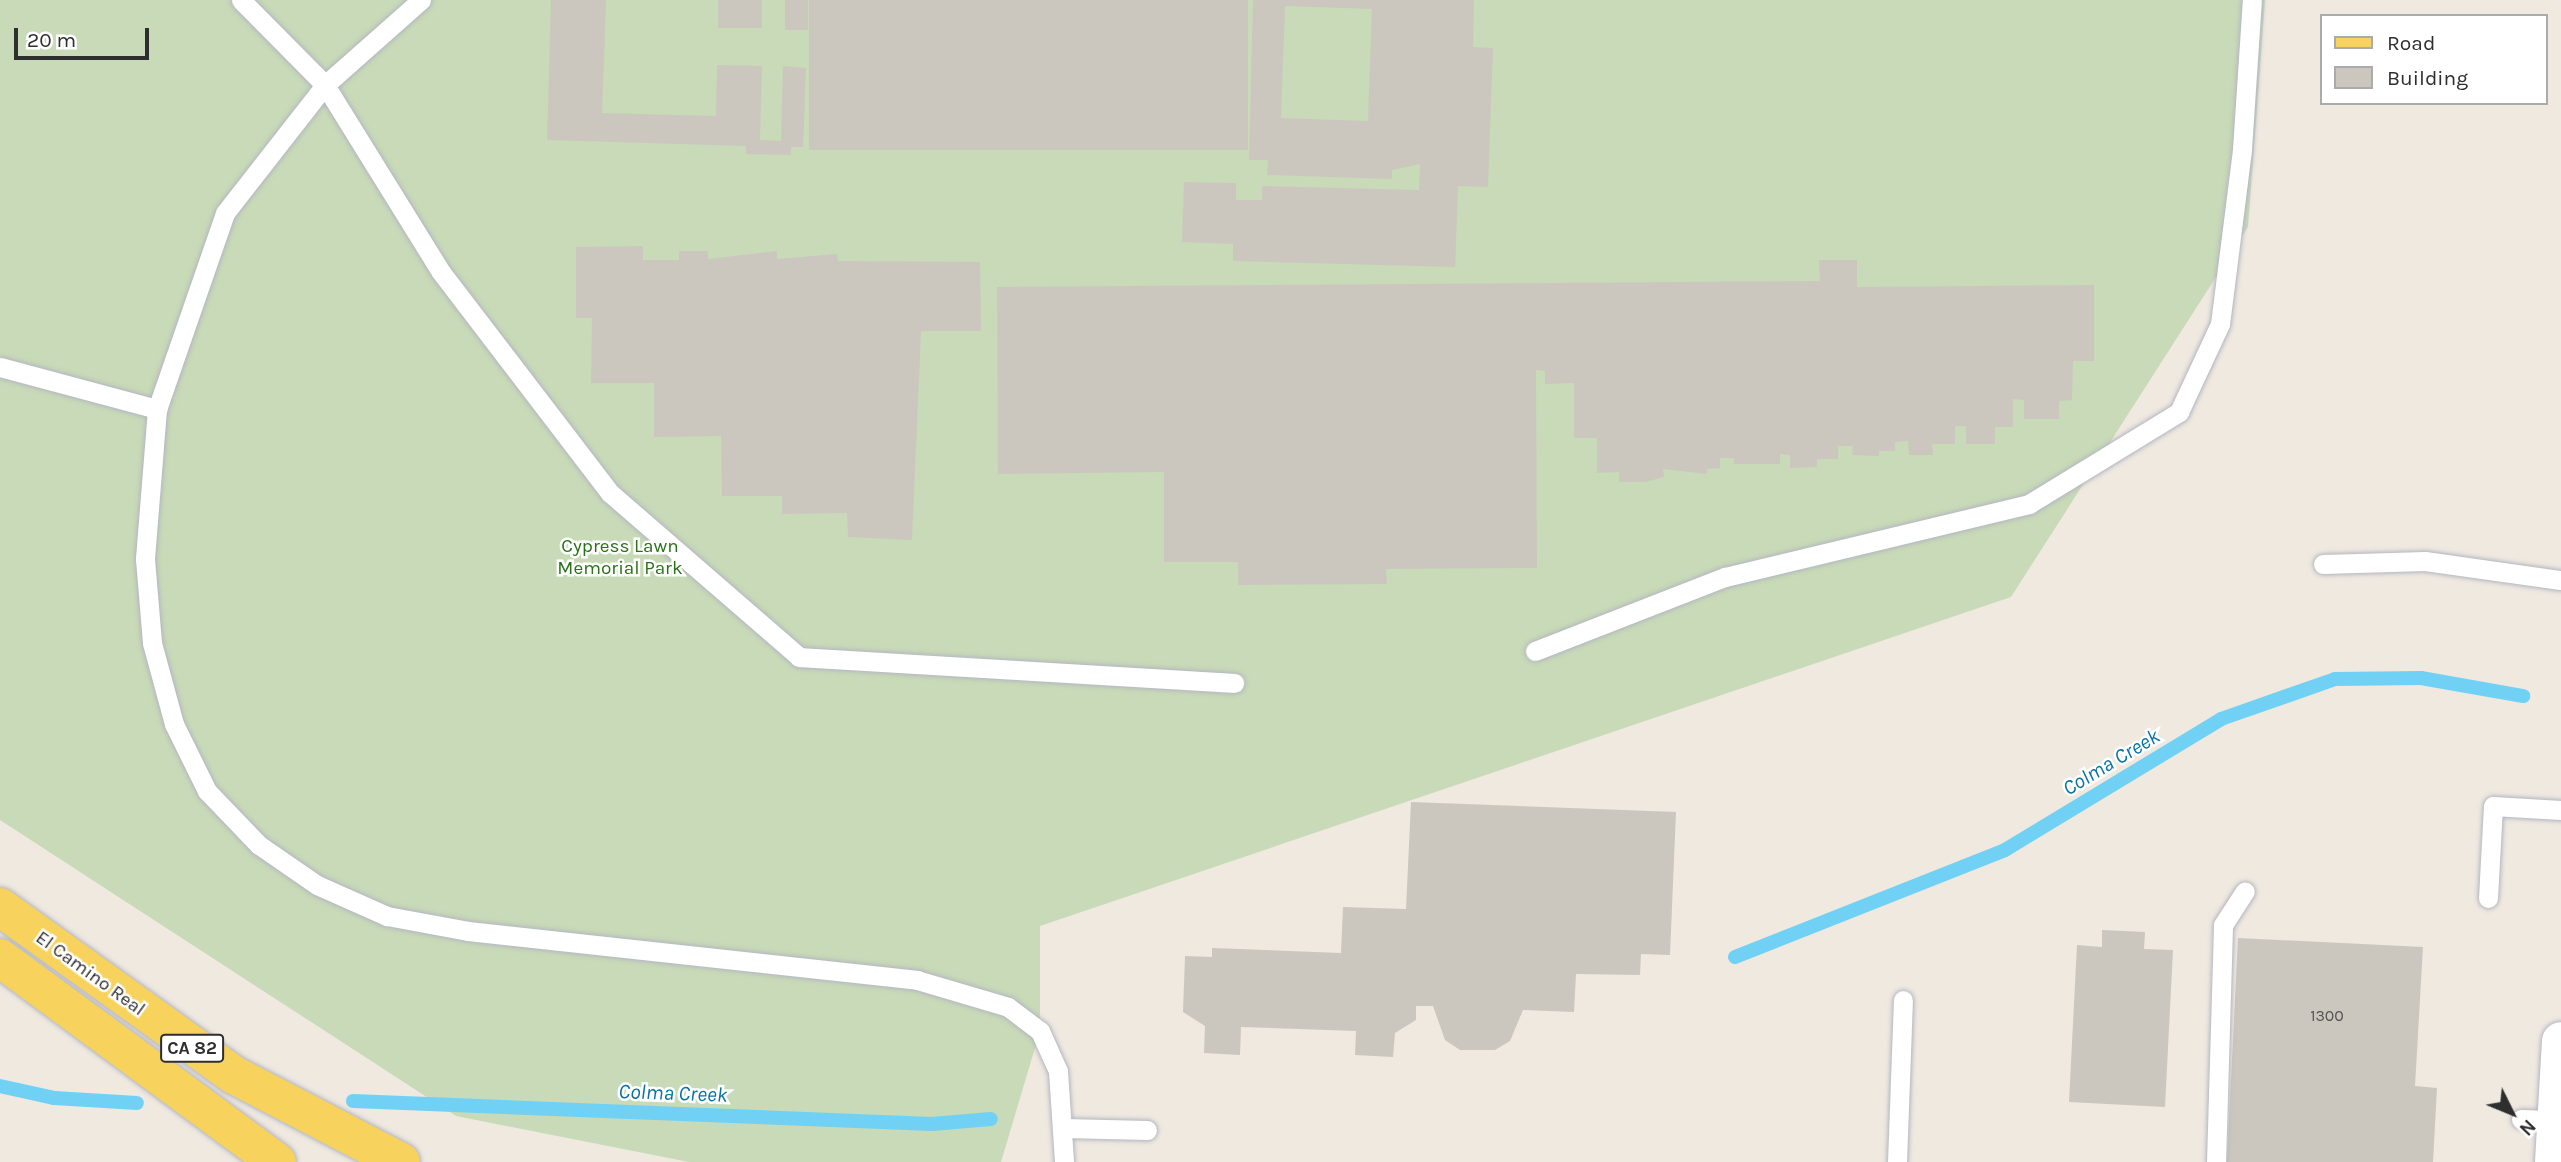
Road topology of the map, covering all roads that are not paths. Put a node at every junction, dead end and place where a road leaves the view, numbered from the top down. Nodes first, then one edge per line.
1 (242, 0) edge
2 (421, 0) edge
3 (2252, 0) edge
4 (325, 85) junction
5 (0, 367) edge
6 (157, 409) junction
7 (2323, 564) dead end
8 (2561, 580) edge
9 (1535, 651) dead end
10 (1234, 683) dead end
11 (2561, 810) edge
12 (2245, 891) dead end
13 (2488, 898) dead end
14 (0, 907) edge
15 (0, 958) edge
16 (1903, 1000) dead end
17 (2561, 1041) edge
18 (1064, 1128) junction
19 (1147, 1130) dead end
20 (277, 1162) edge
21 (401, 1162) edge
22 (1063, 1162) edge
23 (1897, 1162) edge
24 (2216, 1162) edge
25 (2554, 1162) edge

1 - 4 lane
2 - 4 lane
3 - 9 lane
4 - 6 lane
4 - 10 lane
5 - 6 lane
6 - 18 lane
7 - 8 lane
11 - 13 lane
12 - 24 lane
14 - 21 main road, El Camino Real / CA 82
15 - 20 main road, El Camino Real / CA 82
16 - 23 lane
17 - 25 street
18 - 19 lane
18 - 22 lane

